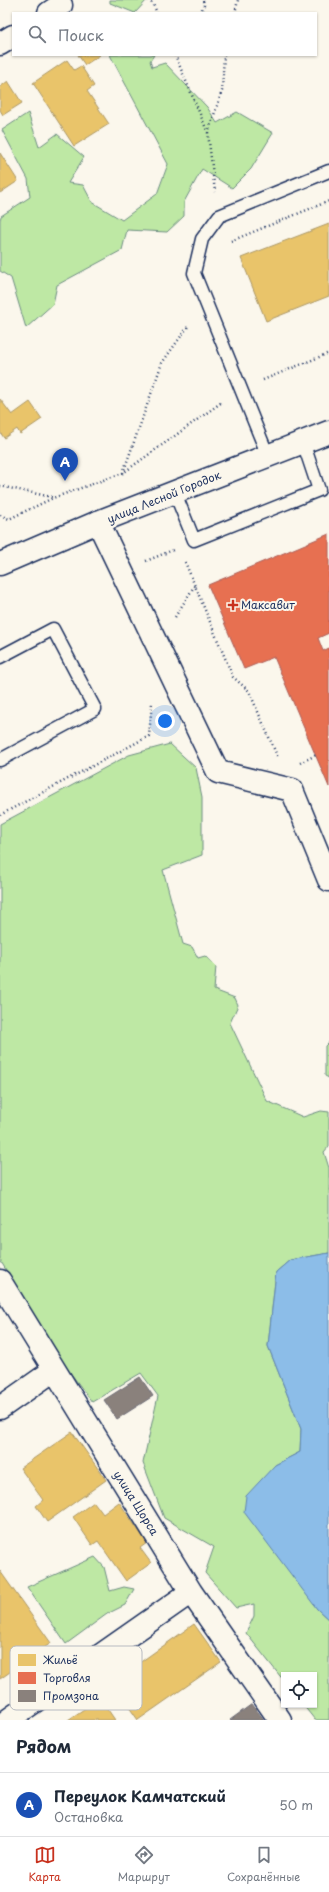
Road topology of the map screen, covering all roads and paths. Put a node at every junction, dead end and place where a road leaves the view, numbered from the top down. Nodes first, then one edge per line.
1 (148, 0) edge
2 (203, 0) edge
3 (238, 0) edge
4 (157, 12) edge
5 (200, 12) edge
6 (235, 12) edge
7 (12, 37) edge
8 (0, 44) edge
9 (175, 56) edge
10 (224, 56) edge
11 (208, 134) junction
12 (329, 171) edge
13 (329, 201) edge
14 (219, 216) junction
15 (229, 242) dead end
16 (206, 301) junction
17 (329, 353) edge
18 (241, 388) junction
19 (329, 432) edge
20 (303, 442) junction
21 (268, 456) junction
22 (123, 473) junction
23 (0, 486) edge
24 (174, 492) junction
25 (54, 498) junction
26 (0, 515) edge
27 (98, 522) junction
28 (194, 540) junction
29 (179, 547) junction
30 (0, 564) edge
31 (122, 571) junction
32 (0, 657) edge
33 (0, 760) edge
34 (292, 790) junction
35 (329, 880) edge
36 (0, 1280) edge
37 (54, 1370) junction
38 (0, 1408) edge
39 (192, 1592) junction
40 (114, 1646) edge
41 (22, 1710) edge
42 (8, 1720) edge
43 (280, 1720) edge

1 - 4 path
2 - 5 path
3 - 6 path
7 - 8 street
9 - 11 path
10 - 11 path
11 - 14 path
12 - 14 lane
13 - 15 path
14 - 16 lane
16 - 18 lane
16 - 22 path
17 - 18 path
18 - 21 lane
18 - 22 path
19 - 20 street, улица Лесной Городок
20 - 21 street, улица Лесной Городок
20 - 28 lane
21 - 24 street, улица Лесной Городок
22 - 25 path
23 - 25 path
24 - 27 street, улица Лесной Городок
24 - 28 lane
25 - 26 path
27 - 30 street, улица Лесной Городок
27 - 31 street
28 - 29 path
29 - 31 path
29 - 34 path
31 - 34 street
32 - 33 lane
34 - 35 street
36 - 37 street, улица Щорса
37 - 38 street
37 - 39 street, улица Щорса
39 - 40 street
39 - 43 street, улица Щорса
41 - 42 street

